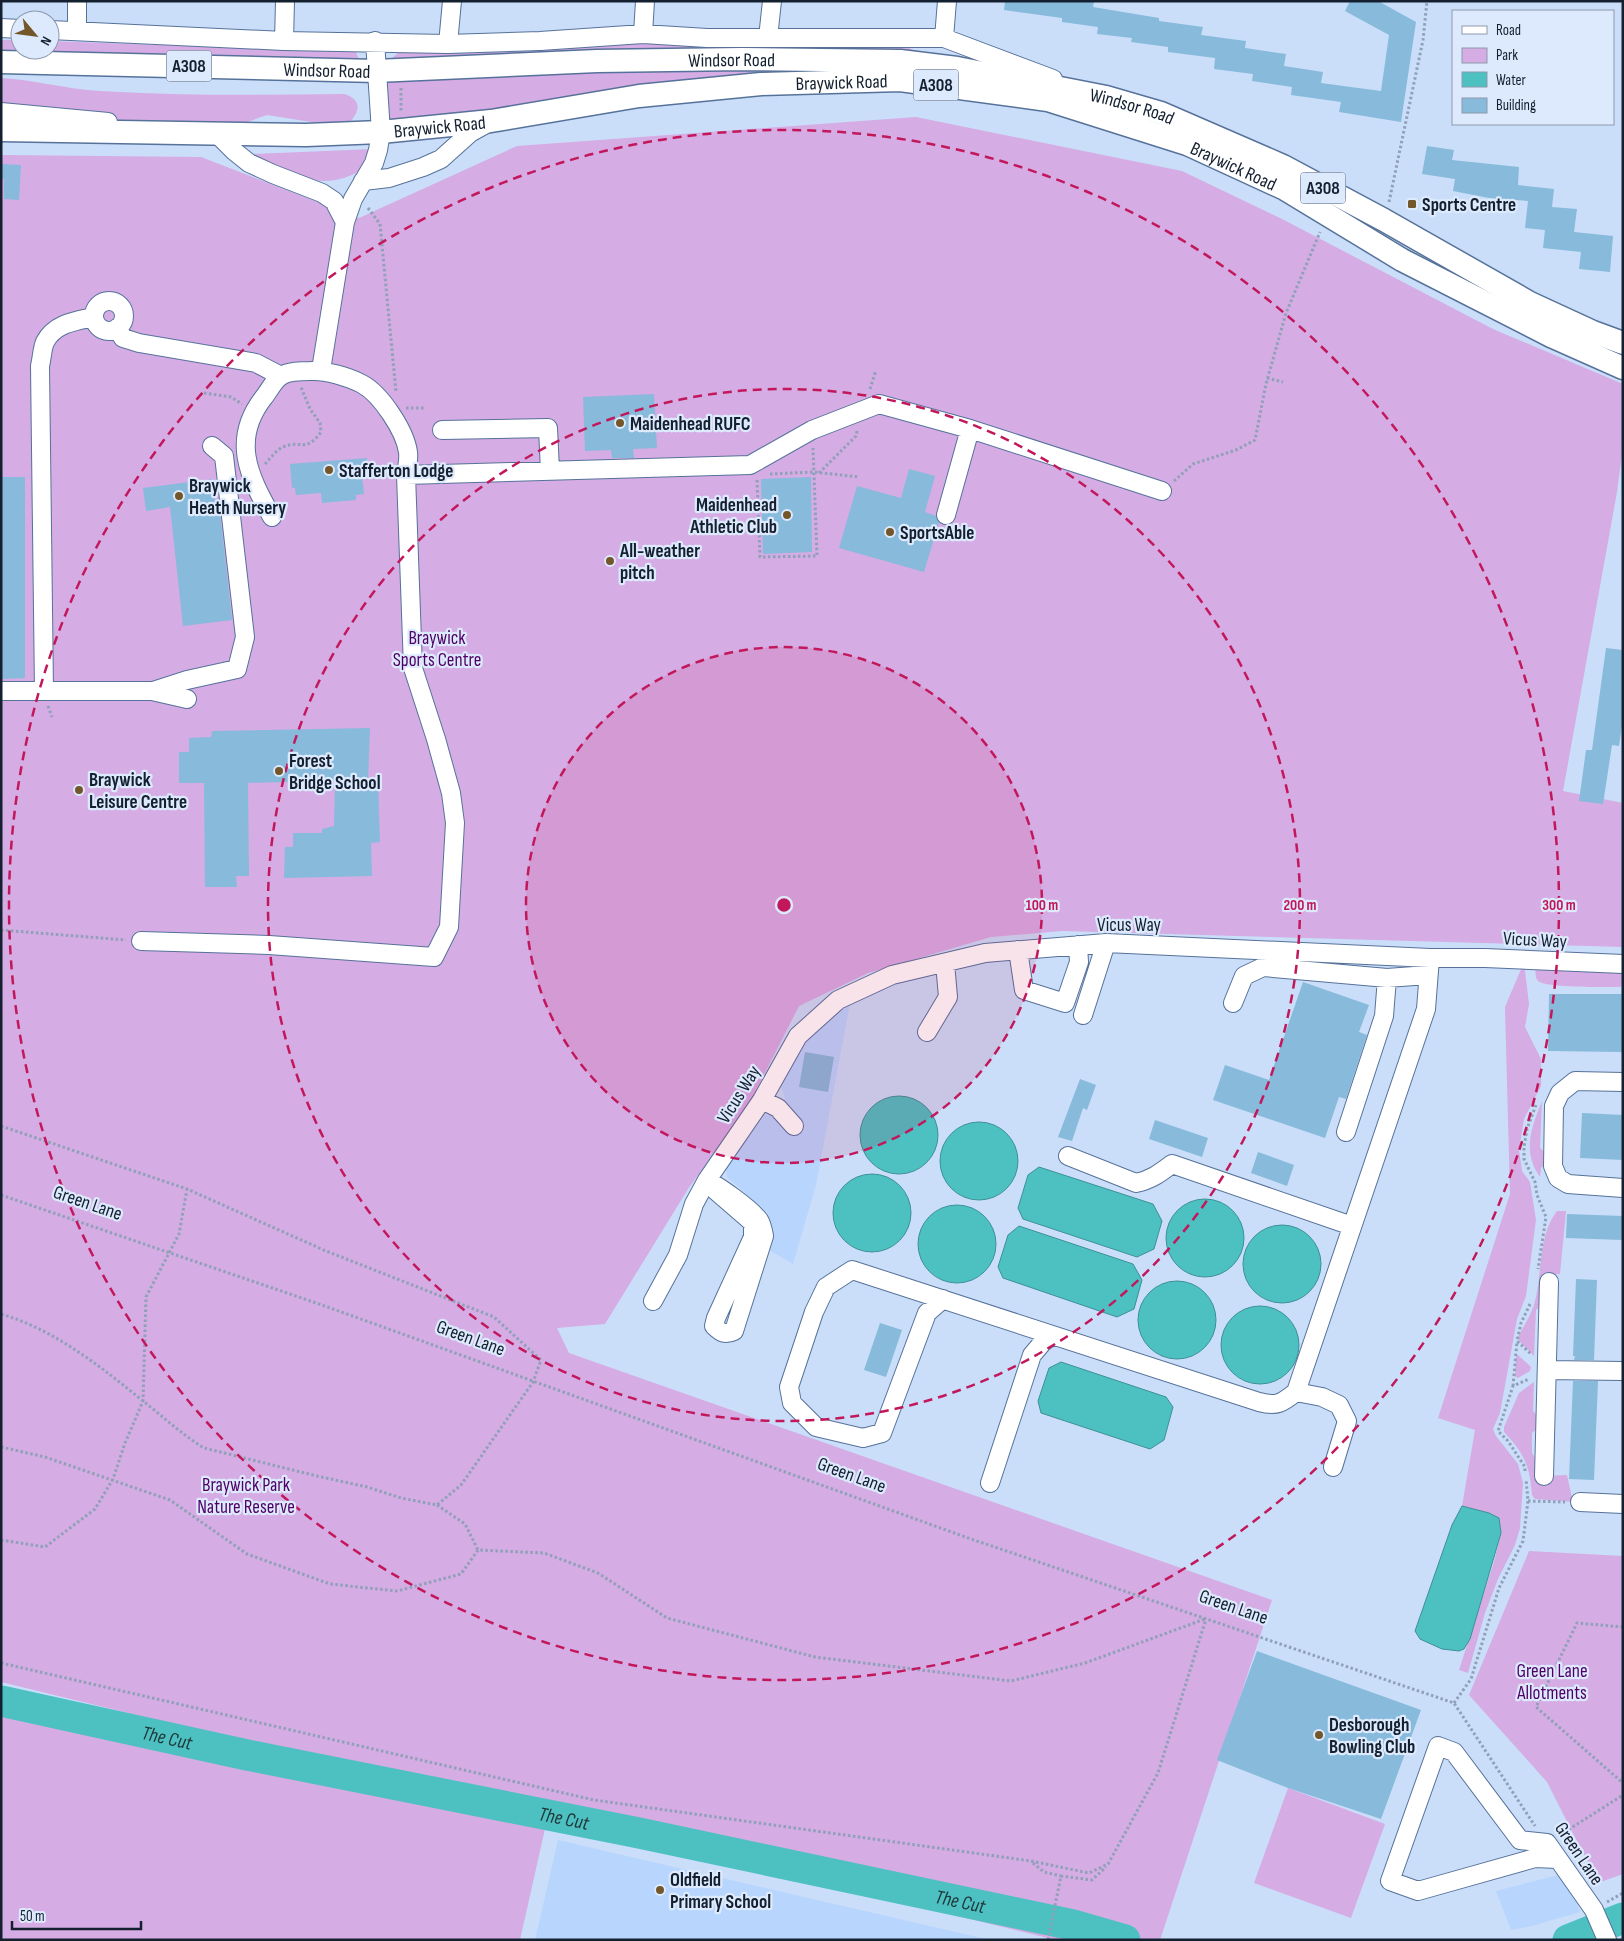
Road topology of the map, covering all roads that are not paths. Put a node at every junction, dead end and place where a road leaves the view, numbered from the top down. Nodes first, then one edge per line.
1 (77, 1) edge
2 (285, 1) edge
3 (452, 1) edge
4 (645, 1) edge
5 (772, 1) edge
6 (947, 1) edge
7 (60, 30) edge
8 (77, 31) junction
9 (643, 34) junction
10 (768, 38) junction
11 (944, 38) junction
12 (284, 41) junction
13 (375, 41) junction
14 (448, 44) junction
15 (1, 62) edge
16 (376, 71) junction
17 (1106, 97) junction
18 (1, 112) edge
19 (491, 121) junction
20 (1, 130) edge
21 (381, 132) junction
22 (216, 133) junction
23 (363, 182) junction
24 (345, 222) junction
25 (94, 317) junction
26 (117, 328) junction
27 (1623, 343) edge
28 (1623, 368) edge
29 (321, 370) junction
30 (281, 376) junction
31 (970, 429) junction
32 (442, 430) dead end
33 (212, 446) dead end
34 (550, 471) junction
35 (406, 475) junction
36 (1162, 491) road end
37 (946, 515) dead end
38 (272, 516) dead end
39 (1, 691) edge
40 (44, 691) junction
41 (152, 691) junction
42 (187, 699) dead end
43 (141, 941) road end
44 (1106, 943) junction
45 (1078, 945) junction
46 (1018, 950) junction
47 (945, 963) junction
48 (1623, 964) edge
49 (1429, 966) junction
50 (1387, 978) junction
51 (1233, 1003) dead end
52 (1083, 1015) dead end
53 (926, 1032) dead end
54 (1623, 1082) edge
55 (762, 1100) junction
56 (794, 1126) dead end
57 (1346, 1132) dead end
58 (1068, 1156) dead end
59 (707, 1180) junction
60 (1623, 1188) edge
61 (1352, 1226) junction
62 (1543, 1278) road end
63 (943, 1300) junction
64 (653, 1301) dead end
65 (1054, 1335) junction
66 (1548, 1370) junction
67 (1623, 1371) edge
68 (1296, 1392) junction
69 (1333, 1467) dead end
70 (1544, 1476) dead end
71 (990, 1483) dead end
72 (1580, 1502) road end
73 (1623, 1504) edge
74 (1557, 1859) junction
75 (1607, 1940) edge

1 - 8 street
2 - 12 street
3 - 14 street
4 - 9 street
5 - 10 street
6 - 11 street
7 - 8 street
8 - 12 street
9 - 10 street
9 - 14 street
10 - 11 street
11 - 17 street
12 - 13 street
13 - 14 street
13 - 16 street
15 - 16 main road, Windsor Road / A308
16 - 17 main road, Windsor Road / A308
16 - 21 street
17 - 27 main road, Windsor Road / A308
18 - 22 street
19 - 21 main road, Braywick Road / A308
19 - 23 street
19 - 28 main road, Braywick Road / A308
20 - 22 main road, Braywick Road / A308
21 - 22 main road, Braywick Road / A308
21 - 23 street
22 - 24 street
23 - 24 street
24 - 29 street
25 - 26 street
25 - 26 street
25 - 40 street
26 - 30 street
29 - 30 street
29 - 35 street
30 - 38 street
31 - 34 street
31 - 36 street
31 - 37 street
32 - 34 street
33 - 41 street
34 - 35 street
35 - 43 street
39 - 40 street
40 - 41 street
41 - 42 street
44 - 45 street, Vicus Way
44 - 49 street, Vicus Way
44 - 52 street
45 - 46 street, Vicus Way
45 - 46 street
46 - 47 street, Vicus Way
47 - 53 street
47 - 55 street, Vicus Way
48 - 49 street, Vicus Way
49 - 50 street
49 - 61 street
50 - 51 street
50 - 57 street
54 - 60 street
55 - 56 street
55 - 59 street, Vicus Way
58 - 61 street
59 - 59 street
59 - 64 street, Vicus Way
61 - 68 street
62 - 66 street
63 - 63 street
63 - 65 street
65 - 68 street
65 - 71 street
66 - 67 street
66 - 70 street
68 - 69 street
72 - 73 street
74 - 74 street, Green Lane
74 - 75 street, Green Lane

